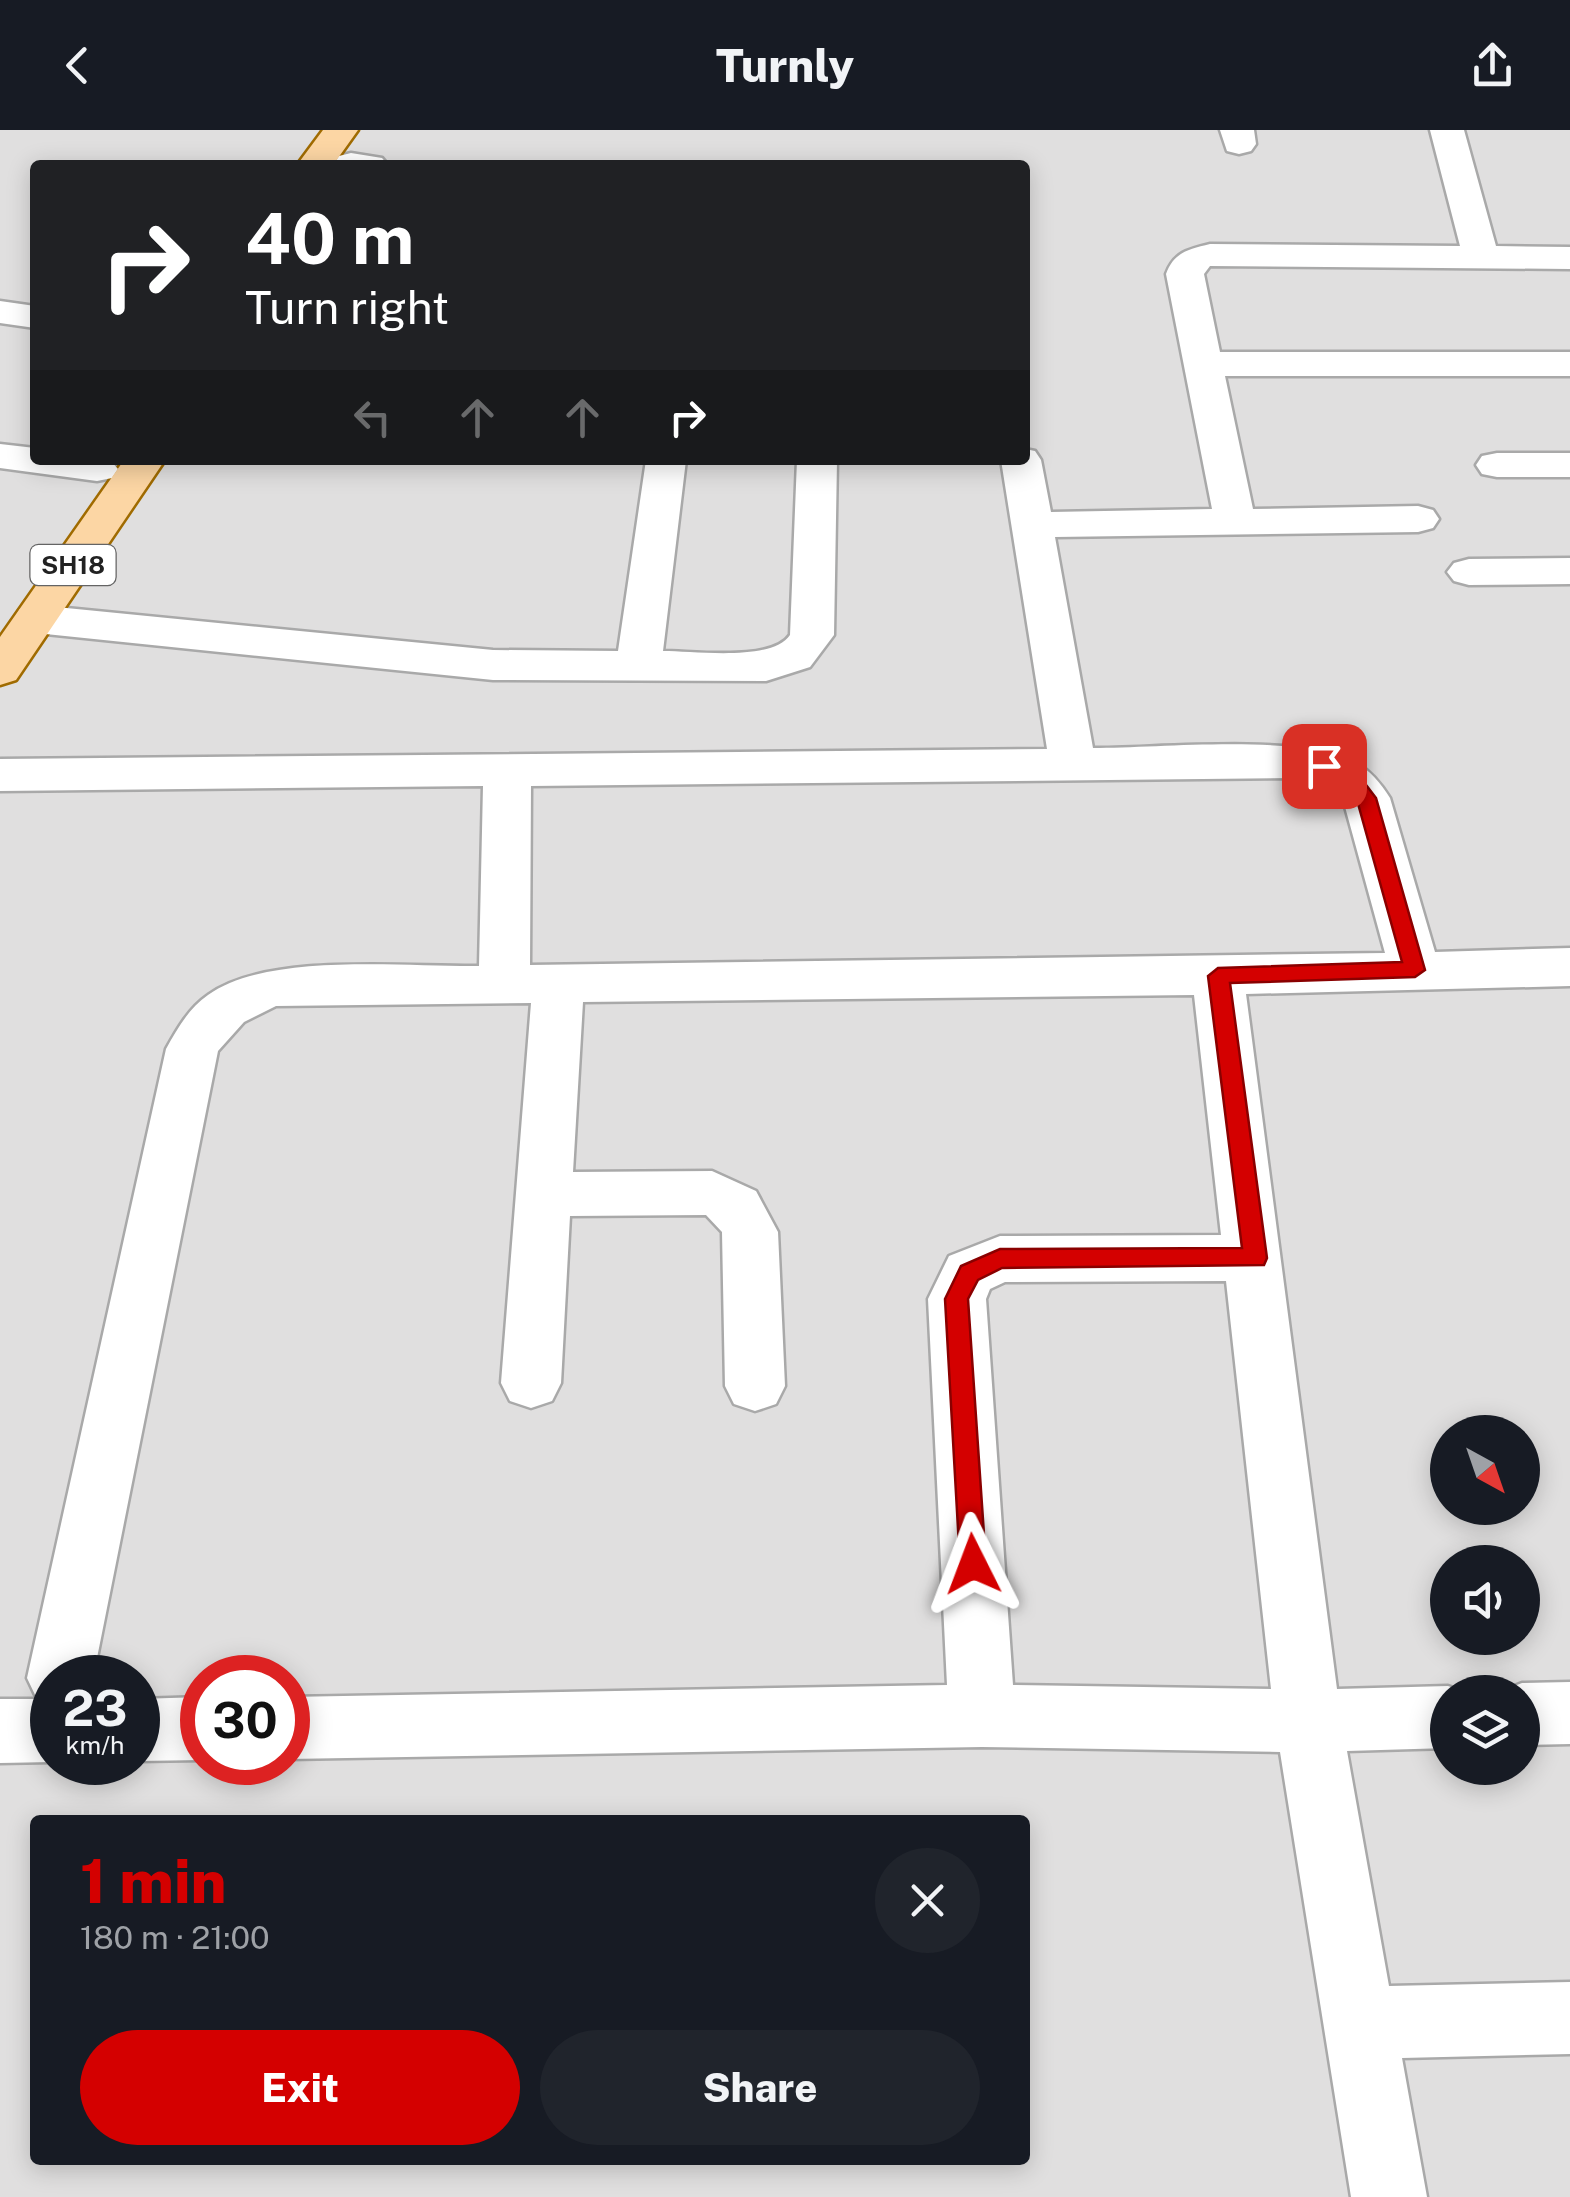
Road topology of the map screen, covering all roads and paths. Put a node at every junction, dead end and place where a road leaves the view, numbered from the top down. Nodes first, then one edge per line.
1 (340, 130) edge
2 (375, 130) edge
3 (1447, 130) edge
4 (319, 160) edge
5 (359, 160) edge
6 (1480, 258) junction
7 (1570, 258) edge
8 (0, 312) edge
9 (30, 316) edge
10 (1203, 364) junction
11 (1570, 364) edge
12 (0, 456) edge
13 (30, 459) edge
14 (1570, 464) edge
15 (101, 465) edge
16 (141, 465) edge
17 (665, 465) edge
18 (816, 465) edge
19 (1022, 465) edge
20 (1497, 465) dead end
21 (1418, 520) dead end
22 (1235, 522) junction
23 (1032, 525) junction
24 (1570, 571) edge
25 (1469, 572) dead end
26 (18, 612) edge
27 (638, 668) junction
28 (0, 670) edge
29 (1073, 765) junction
30 (507, 773) junction
31 (0, 775) edge
32 (1570, 968) edge
33 (1415, 970) junction
34 (1218, 976) junction
35 (504, 982) junction
36 (558, 982) junction
37 (544, 1194) junction
38 (1255, 1258) junction
39 (531, 1383) dead end
40 (755, 1386) dead end
41 (57, 1655) edge
42 (1570, 1713) edge
43 (1540, 1714) edge
44 (982, 1716) junction
45 (1430, 1717) edge
46 (1308, 1721) junction
47 (310, 1728) edge
48 (1570, 2018) edge
49 (1360, 2023) junction
50 (1389, 2197) edge

1 - 4 main road
2 - 5 main road
3 - 6 street
6 - 7 street
6 - 10 street
8 - 9 street
10 - 11 street
10 - 22 street
12 - 13 street
14 - 20 street
15 - 26 main road, SH18
16 - 26 main road, SH18
17 - 27 street
18 - 27 street
19 - 23 street
21 - 22 street
22 - 23 street
23 - 29 street
24 - 25 street
26 - 27 street
26 - 28 main road, SH18
29 - 30 street
29 - 33 street
30 - 31 street
30 - 35 street
32 - 33 street
33 - 34 street
34 - 36 street
34 - 38 street
35 - 36 street
35 - 41 street
36 - 37 street
37 - 39 street
37 - 40 street
38 - 44 street
38 - 46 street
42 - 43 street
44 - 46 street
44 - 47 street
45 - 46 street
46 - 49 street
48 - 49 street
49 - 50 street

